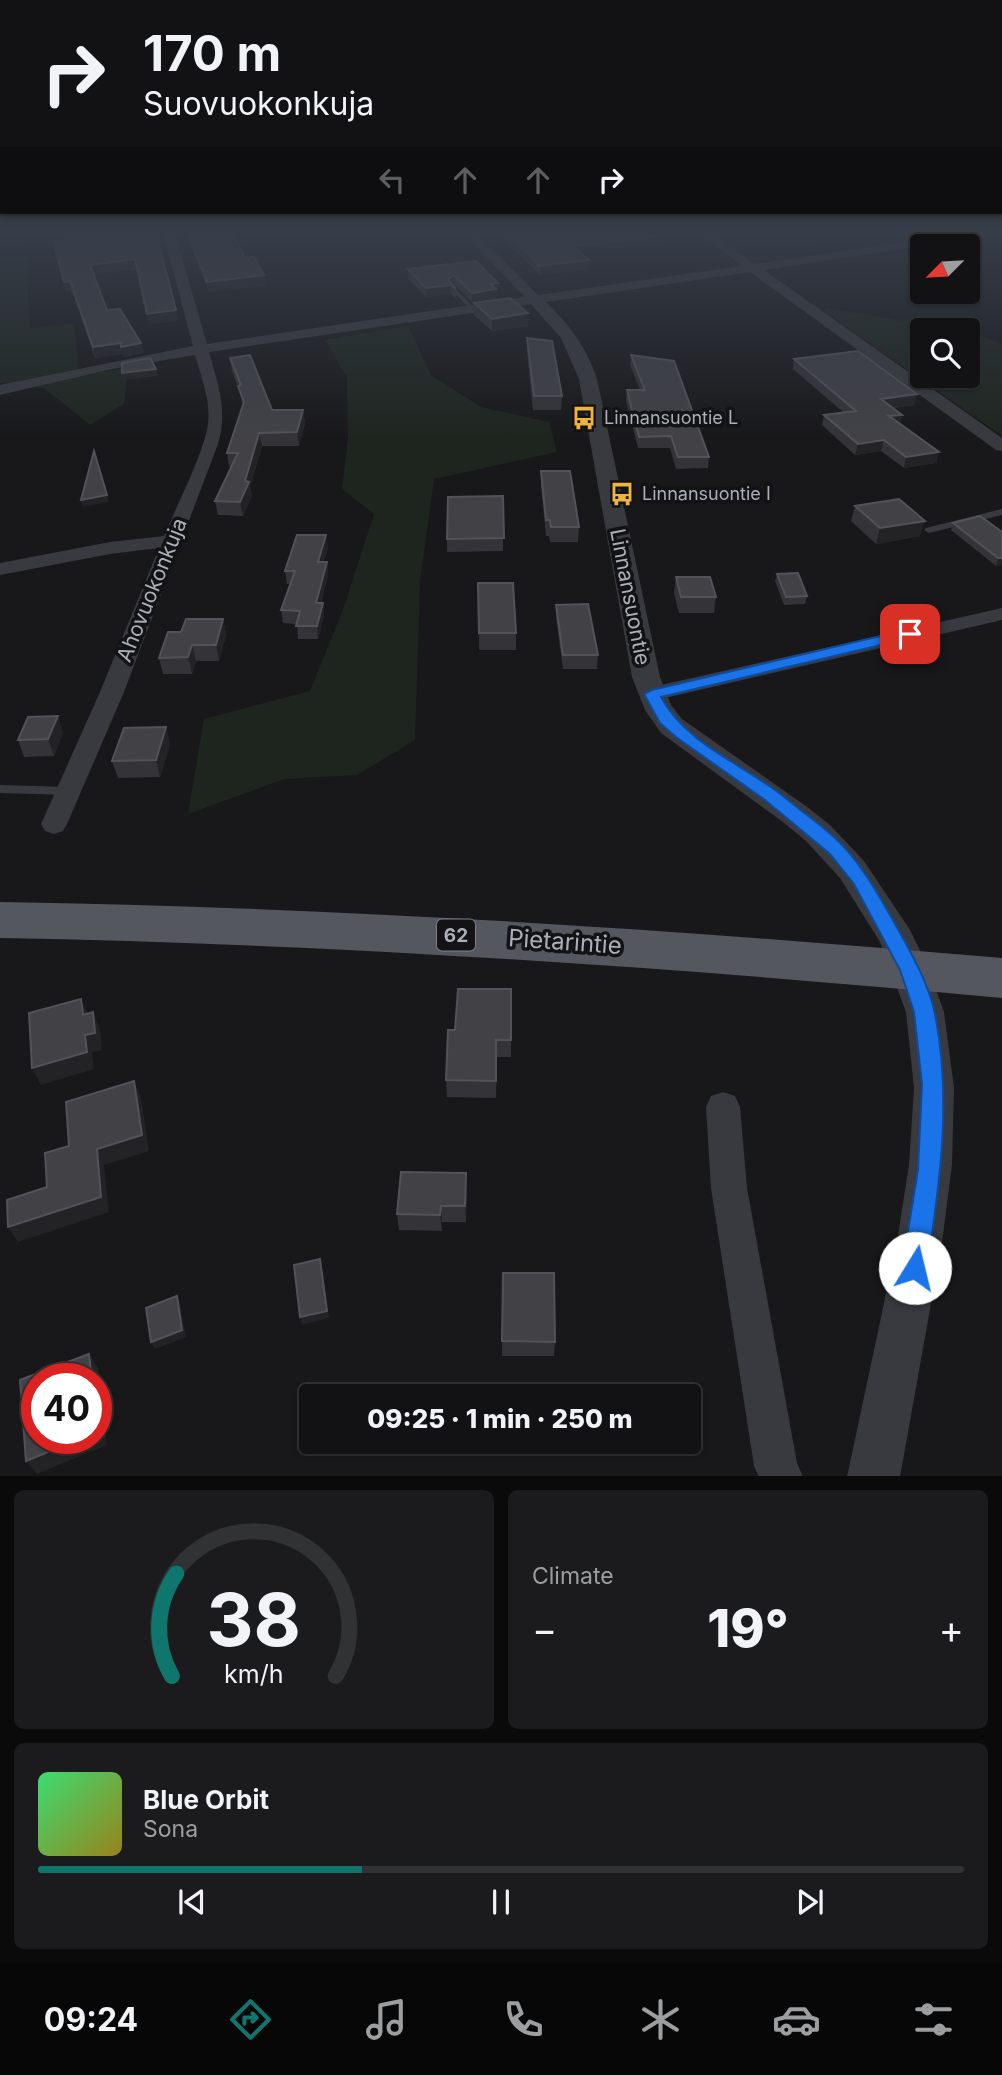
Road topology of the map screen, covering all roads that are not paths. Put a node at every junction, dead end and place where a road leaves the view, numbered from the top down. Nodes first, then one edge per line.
1 (189, 302) edge
2 (466, 302) edge
3 (529, 302) edge
4 (537, 302) edge
5 (799, 302) edge
6 (472, 309) junction
7 (202, 349) junction
8 (0, 390) edge
9 (1002, 446) edge
10 (1002, 512) edge
11 (929, 530) dead end
12 (172, 541) junction
13 (0, 569) edge
14 (1002, 614) edge
15 (652, 694) junction
16 (0, 789) edge
17 (68, 791) junction
18 (54, 824) dead end
19 (0, 920) edge
20 (910, 970) junction
21 (1002, 978) edge
22 (723, 1107) dead end
23 (781, 1476) edge
24 (873, 1476) edge

1 - 7 street, Ahovuokonkuja
2 - 6 lane
3 - 6 street
4 - 15 street, Linnansuontie
5 - 9 street
6 - 7 street
7 - 8 street
7 - 12 street, Ahovuokonkuja
10 - 11 lane
12 - 13 street
12 - 17 street, Ahovuokonkuja
14 - 15 street
15 - 20 street, Linnansuontie
16 - 17 lane
17 - 18 street, Ahovuokonkuja
19 - 20 main road, Pietarintie / 62
20 - 21 main road, Pietarintie / 62
20 - 24 street, Linnansuontie
22 - 23 street

